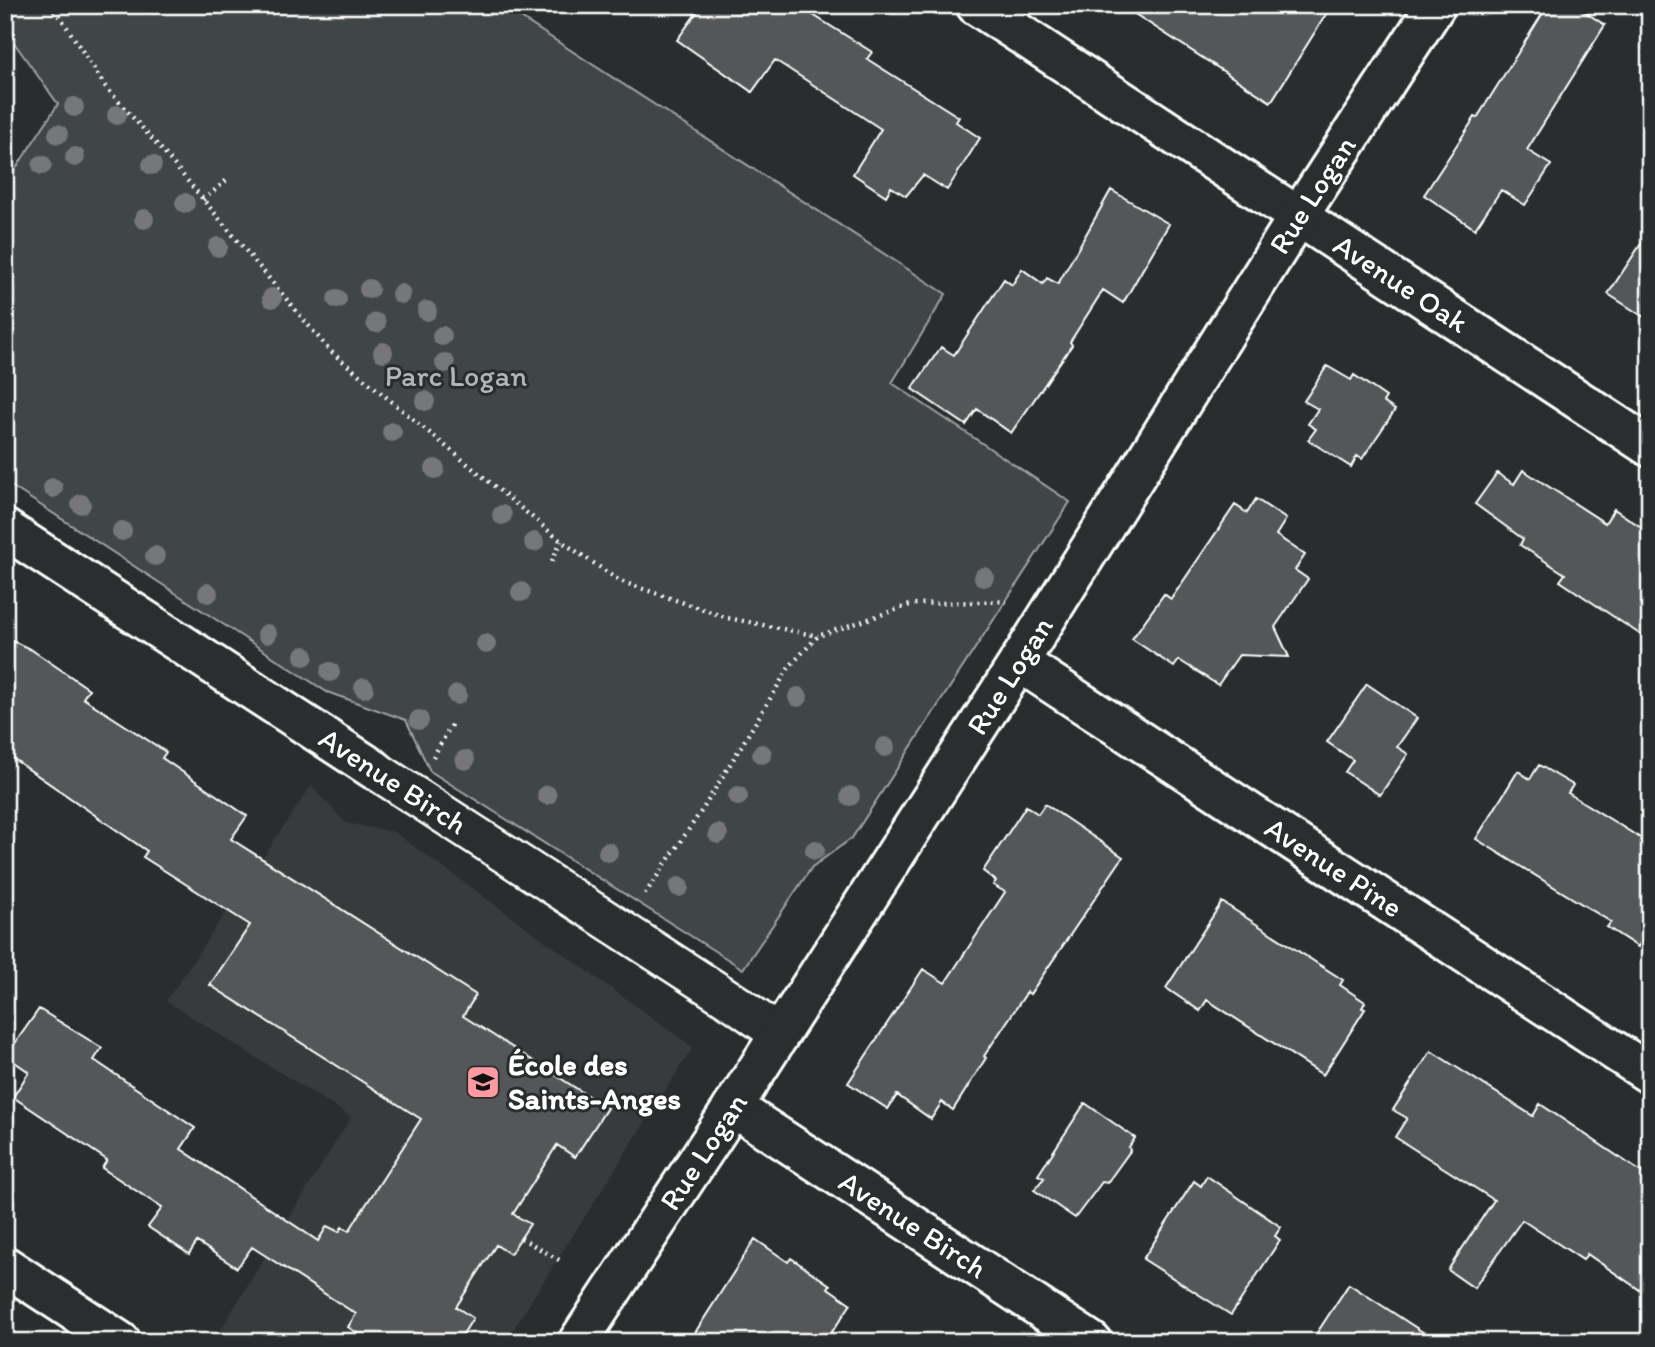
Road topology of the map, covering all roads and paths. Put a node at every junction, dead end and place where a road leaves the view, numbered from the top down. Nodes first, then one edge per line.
1 (49, 5) edge
2 (976, 5) edge
3 (1436, 5) edge
4 (227, 180) dead end
5 (204, 200) junction
6 (1298, 217) junction
7 (1650, 447) edge
8 (5, 528) edge
9 (561, 541) junction
10 (552, 561) dead end
11 (1012, 601) dead end
12 (818, 636) junction
13 (1019, 662) junction
14 (452, 724) dead end
15 (428, 766) dead end
16 (375, 770) joint
17 (620, 929) junction
18 (779, 1034) junction
19 (1650, 1074) edge
20 (733, 1107) junction
21 (521, 1238) dead end
22 (561, 1261) dead end
23 (5, 1266) edge
24 (121, 1342) edge
25 (578, 1342) edge
26 (1092, 1342) edge

1 - 5 path
2 - 6 street, Avenue Oak
3 - 6 street, Rue Logan
4 - 5 path
5 - 9 path
6 - 7 street, Avenue Oak
6 - 13 street, Rue Logan
8 - 16 street, Avenue Birch
9 - 10 path
9 - 12 path
11 - 12 path
12 - 17 path
13 - 18 street, Rue Logan
13 - 19 street, Avenue Pine
14 - 15 path
16 - 17 street, Avenue Birch
17 - 18 street, Avenue Birch
18 - 20 street, Rue Logan
20 - 25 street, Rue Logan
20 - 26 street, Avenue Birch
21 - 22 path
23 - 24 street

